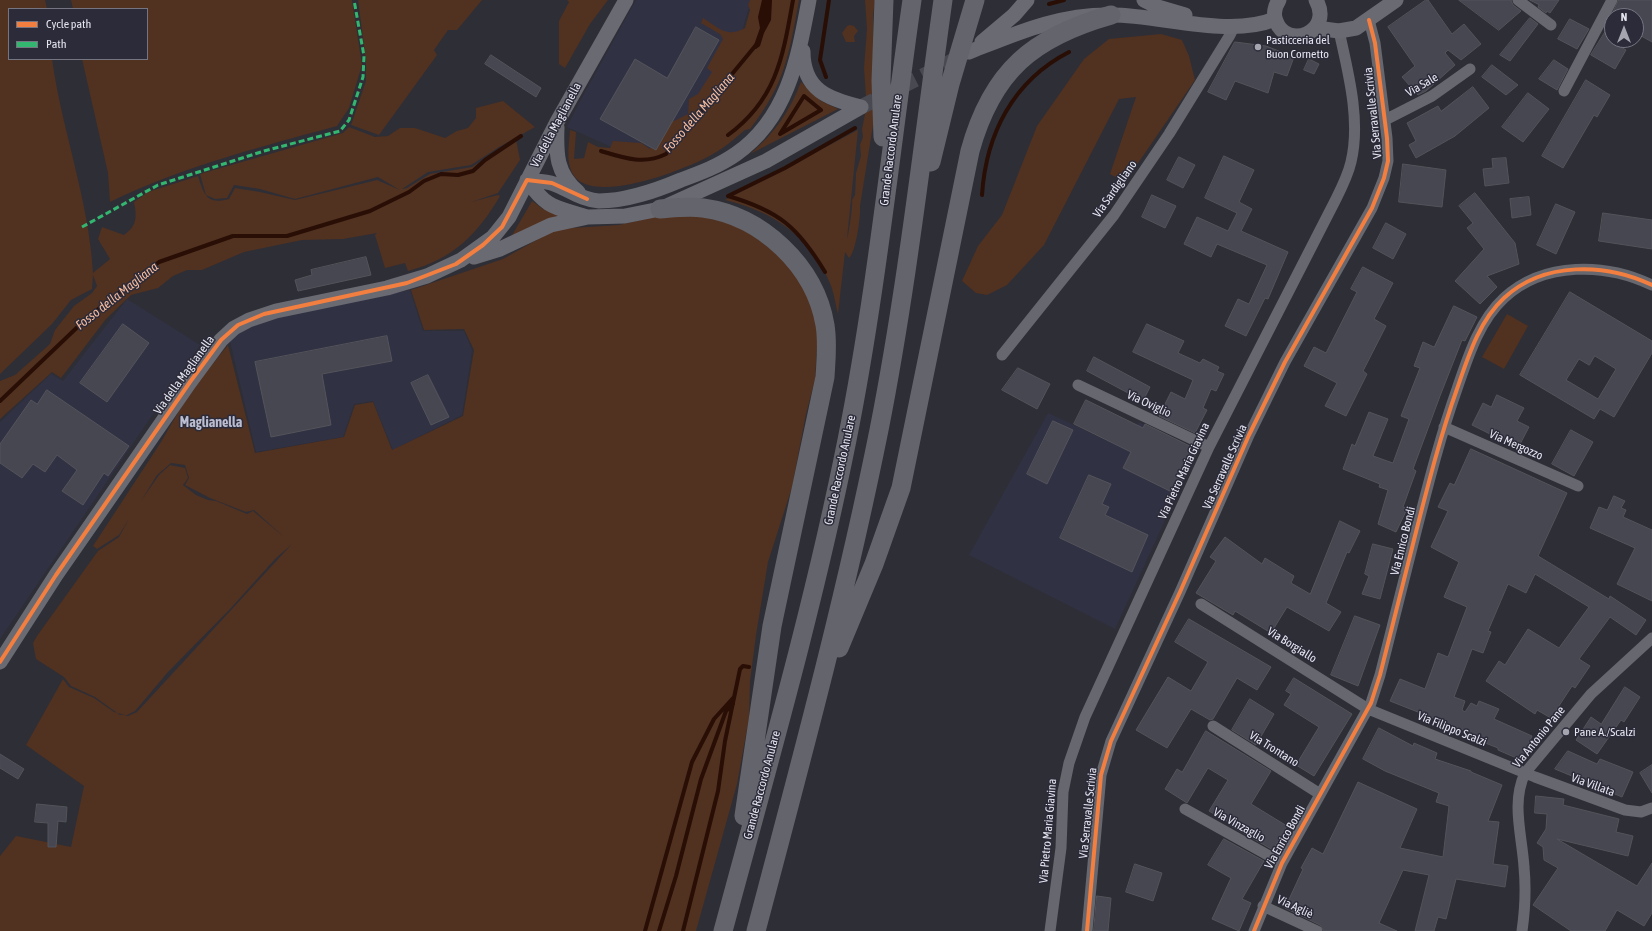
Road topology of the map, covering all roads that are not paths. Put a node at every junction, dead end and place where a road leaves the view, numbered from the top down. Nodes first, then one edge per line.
1 (626, 0) edge
2 (809, 0) edge
3 (884, 0) edge
4 (912, 0) edge
5 (943, 0) edge
6 (975, 0) edge
7 (1027, 0) edge
8 (1144, 0) edge
9 (1279, 0) edge
10 (1316, 0) edge
11 (1396, 0) edge
12 (1518, 0) edge
13 (1612, 0) edge
14 (1111, 15) junction
15 (1275, 19) junction
16 (1369, 20) junction
17 (1550, 25) dead end
18 (1227, 26) junction
19 (1316, 28) junction
20 (1339, 31) junction
21 (803, 33) junction
22 (1470, 69) dead end
23 (1564, 91) dead end
24 (1385, 120) junction
25 (557, 122) junction
26 (527, 180) junction
27 (885, 194) junction
28 (587, 199) junction
29 (660, 209) junction
30 (588, 217) junction
31 (911, 241) junction
32 (461, 260) junction
33 (1652, 284) edge
34 (1002, 355) dead end
35 (1078, 385) dead end
36 (1444, 427) junction
37 (1208, 447) junction
38 (1578, 486) dead end
39 (1201, 604) dead end
40 (1652, 638) edge
41 (0, 662) edge
42 (817, 701) junction
43 (1368, 709) junction
44 (1213, 726) dead end
45 (1525, 773) junction
46 (1320, 794) junction
47 (1652, 808) edge
48 (1185, 809) dead end
49 (743, 858) junction
50 (1282, 863) junction
51 (1263, 906) junction
52 (723, 931) edge
53 (756, 931) edge
54 (1050, 931) edge
55 (1087, 931) edge
56 (1254, 931) edge
57 (1317, 931) edge
58 (1522, 931) edge

1 - 25 street, Via della Maglianella
2 - 21 street
3 - 27 highway
4 - 27 highway, Grande Raccordo Anulare
5 - 31 highway
6 - 31 highway
7 - 14 street
8 - 18 street
9 - 15 street
10 - 19 street
11 - 16 street
12 - 17 street
13 - 23 street
14 - 18 street
14 - 42 highway
15 - 18 street
15 - 19 street
16 - 20 street
16 - 24 street, Via Serravalle Scrivia
18 - 34 street, Via Sardigliano
19 - 20 street
20 - 37 street, Via Pietro Maria Giavina
21 - 28 street
21 - 29 street
22 - 24 street, Via Sale
24 - 55 street, Via Serravalle Scrivia
25 - 26 street, Via della Maglianella
25 - 28 street
26 - 28 street
26 - 30 street
26 - 32 street, Via della Maglianella
27 - 49 highway, Grande Raccordo Anulare
29 - 30 street
29 - 49 highway
30 - 32 street
31 - 42 highway
32 - 41 street, Via della Maglianella
33 - 36 street, Via Enrico Bondi
35 - 37 street, Via Oviglio
36 - 38 street, Via Mergozzo
36 - 43 street, Via Enrico Bondi
37 - 54 street, Via Pietro Maria Giavina
39 - 43 street, Via Borgiallo
40 - 45 street, Via Antonio Pane
42 - 53 highway
43 - 45 street, Via Filippo Scalzi
43 - 46 street, Via Enrico Bondi
44 - 46 street, Via Trontano
45 - 47 street, Via Villata
45 - 58 street, Via Antonio Pane
46 - 50 street, Via Enrico Bondi
48 - 50 street, Via Vinzaglio
49 - 52 highway, Grande Raccordo Anulare
50 - 51 street, Via Enrico Bondi
51 - 56 street, Via Enrico Bondi
51 - 57 street, Via Agliè

